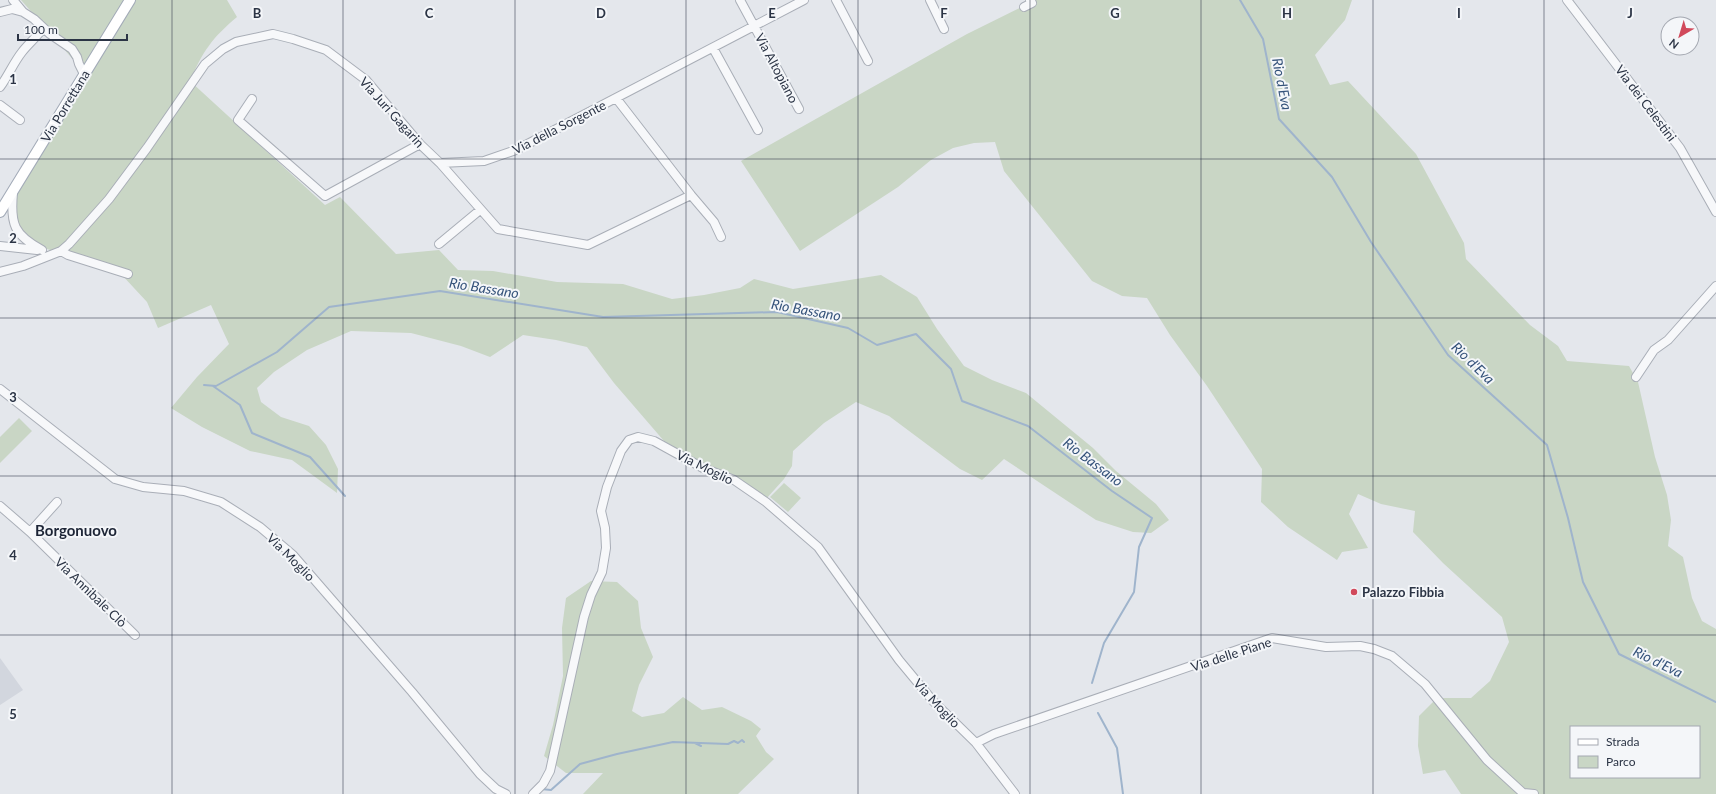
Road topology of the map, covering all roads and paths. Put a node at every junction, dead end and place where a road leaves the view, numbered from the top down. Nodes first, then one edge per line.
1 (13, 0) edge
2 (130, 0) edge
3 (740, 0) edge
4 (804, 0) edge
5 (836, 0) edge
6 (930, 0) edge
7 (1030, 0) edge
8 (1567, 0) edge
9 (1024, 7) dead end
10 (0, 12) edge
11 (23, 12) junction
12 (756, 26) junction
13 (43, 28) junction
14 (944, 28) dead end
15 (714, 48) junction
16 (868, 61) dead end
17 (671, 70) joint
18 (84, 74) junction
19 (0, 87) edge
20 (252, 98) dead end
21 (616, 98) junction
22 (0, 105) edge
23 (799, 109) dead end
24 (20, 120) dead end
25 (758, 130) dead end
26 (420, 144) junction
27 (440, 163) junction
28 (13, 192) junction
29 (691, 195) junction
30 (480, 210) junction
31 (0, 212) edge
32 (1716, 212) edge
33 (721, 237) dead end
34 (439, 244) dead end
35 (0, 246) edge
36 (42, 250) junction
37 (58, 252) junction
38 (2, 270) edge
39 (128, 274) dead end
40 (1716, 286) edge
41 (1636, 377) dead end
42 (0, 388) edge
43 (57, 502) dead end
44 (0, 506) edge
45 (30, 532) junction
46 (135, 634) dead end
47 (976, 744) junction
48 (506, 794) edge
49 (533, 794) edge
50 (1015, 794) edge
51 (1534, 794) edge

1 - 11 street
2 - 18 main road, Via Porrettana
3 - 12 street, Via Altopiano
4 - 12 street, Via Altopiano
5 - 16 street
6 - 14 street
7 - 9 street
8 - 32 street, Via dei Celestini
10 - 11 street
11 - 13 street
12 - 15 street, Via Altopiano
12 - 23 street, Via Altopiano
13 - 18 street
13 - 19 street
15 - 17 street, Via Altopiano
15 - 25 street
17 - 21 street, Via della Sorgente
18 - 28 main road, Via Porrettana
20 - 26 street
21 - 27 street, Via della Sorgente
21 - 29 street
22 - 24 street
26 - 27 street, Via Juri Gagarin
26 - 37 street, Via Juri Gagarin
27 - 30 street, Via Juri Gagarin
28 - 31 main road, Via Porrettana
28 - 36 street
29 - 30 street, Via Juri Gagarin
29 - 33 street
30 - 34 street
35 - 36 street
36 - 37 street
37 - 38 street, Via Juri Gagarin
37 - 39 street
40 - 41 street
42 - 48 street, Via Moglio
43 - 45 street
44 - 45 street, Via Annibale Clò
45 - 46 street, Via Annibale Clò
47 - 49 street, Via Moglio
47 - 50 street, Via Moglio
47 - 51 street, Via delle Piane

